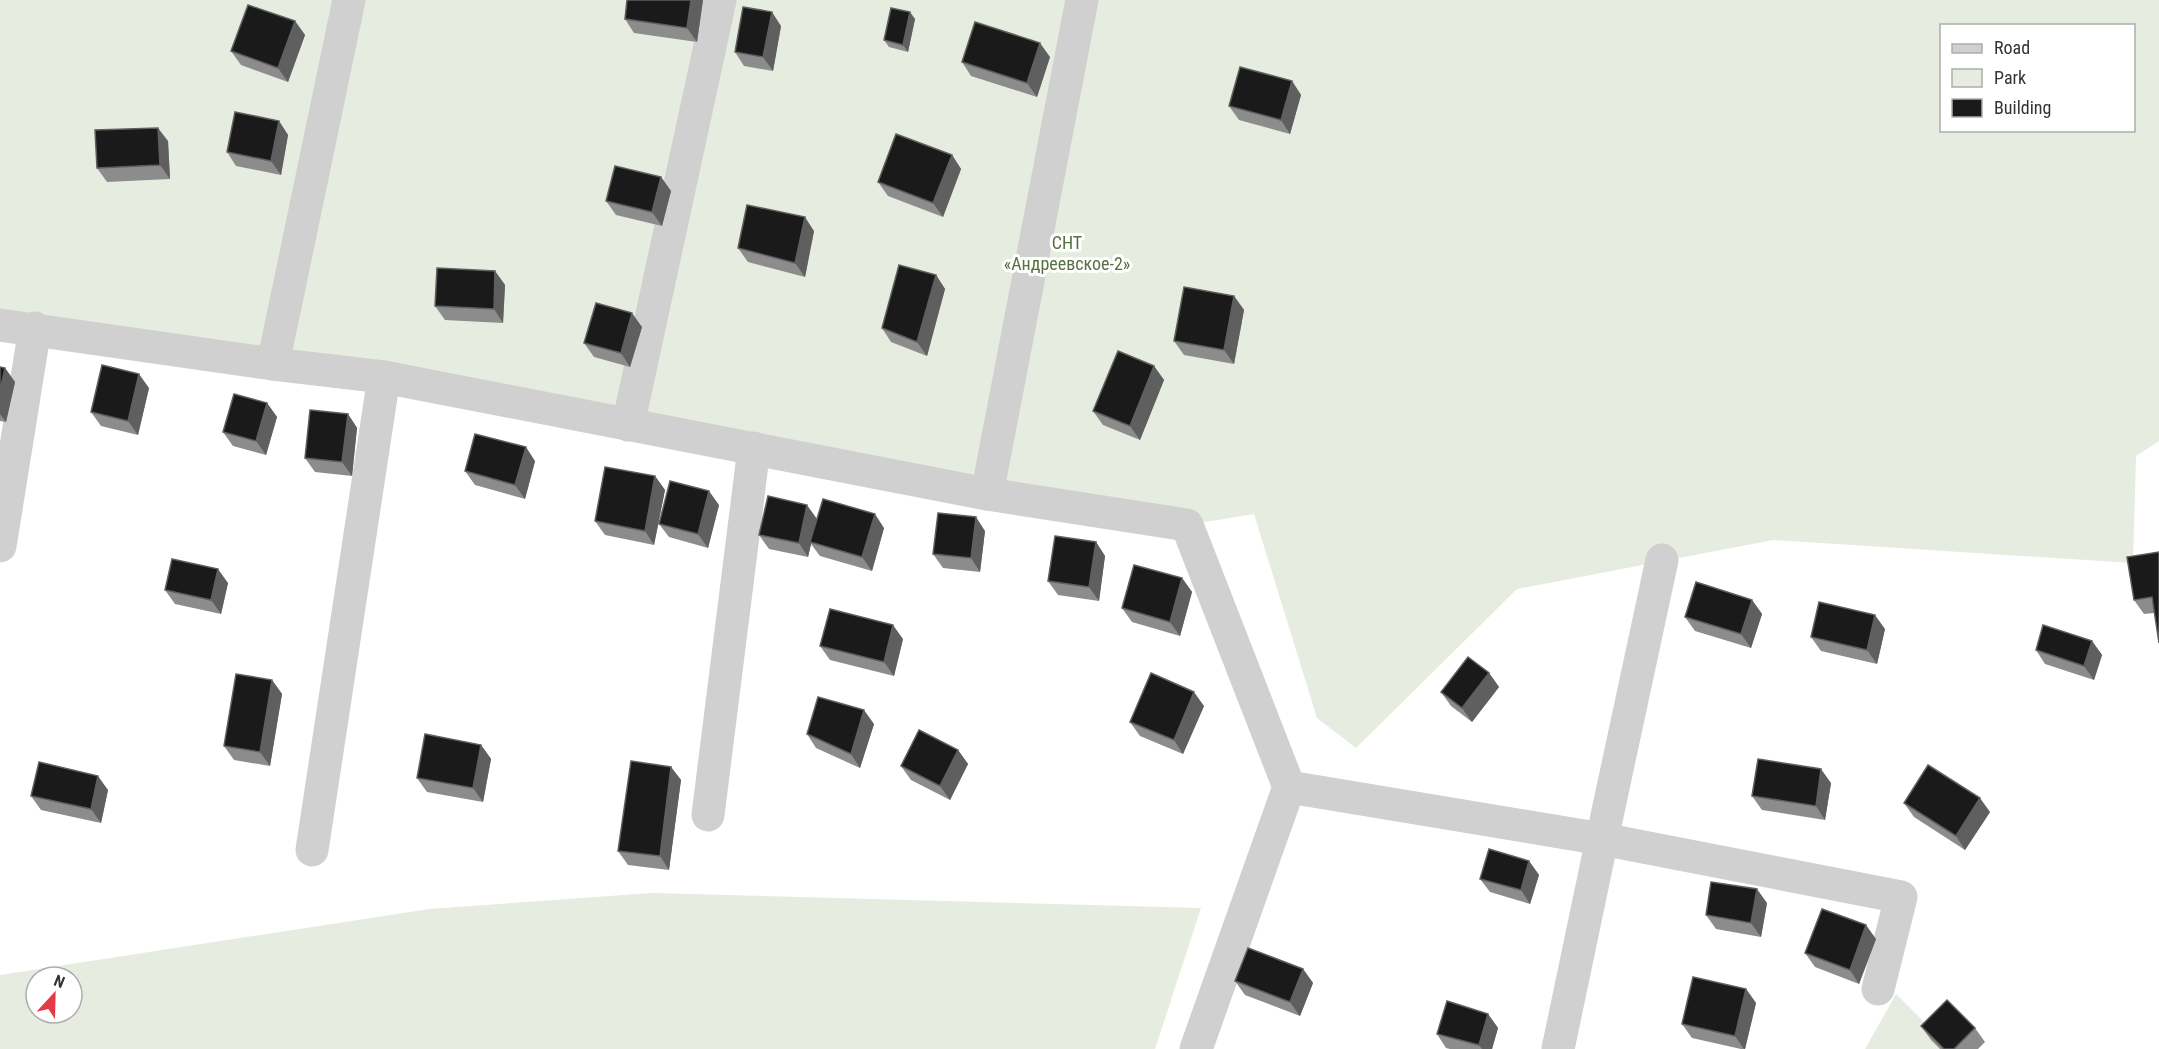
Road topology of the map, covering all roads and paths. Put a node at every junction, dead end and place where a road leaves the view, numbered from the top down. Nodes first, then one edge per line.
1 (349, 0) edge
2 (720, 0) edge
3 (1082, 0) edge
4 (0, 325) edge
5 (35, 328) junction
6 (273, 364) junction
7 (384, 377) junction
8 (628, 425) junction
9 (754, 448) junction
10 (987, 494) junction
11 (0, 546) edge
12 (1662, 560) dead end
13 (1289, 787) junction
14 (708, 815) dead end
15 (1602, 839) junction
16 (312, 850) dead end
17 (1878, 989) dead end
18 (1196, 1049) edge
19 (1558, 1049) edge

1 - 6 lane
2 - 8 lane
3 - 10 lane
4 - 5 lane
5 - 6 lane
5 - 11 lane
6 - 7 lane
7 - 8 lane
7 - 16 lane
8 - 9 lane
9 - 10 lane
9 - 14 lane
10 - 13 lane
12 - 15 lane
13 - 15 lane
13 - 18 lane
15 - 17 lane
15 - 19 lane

